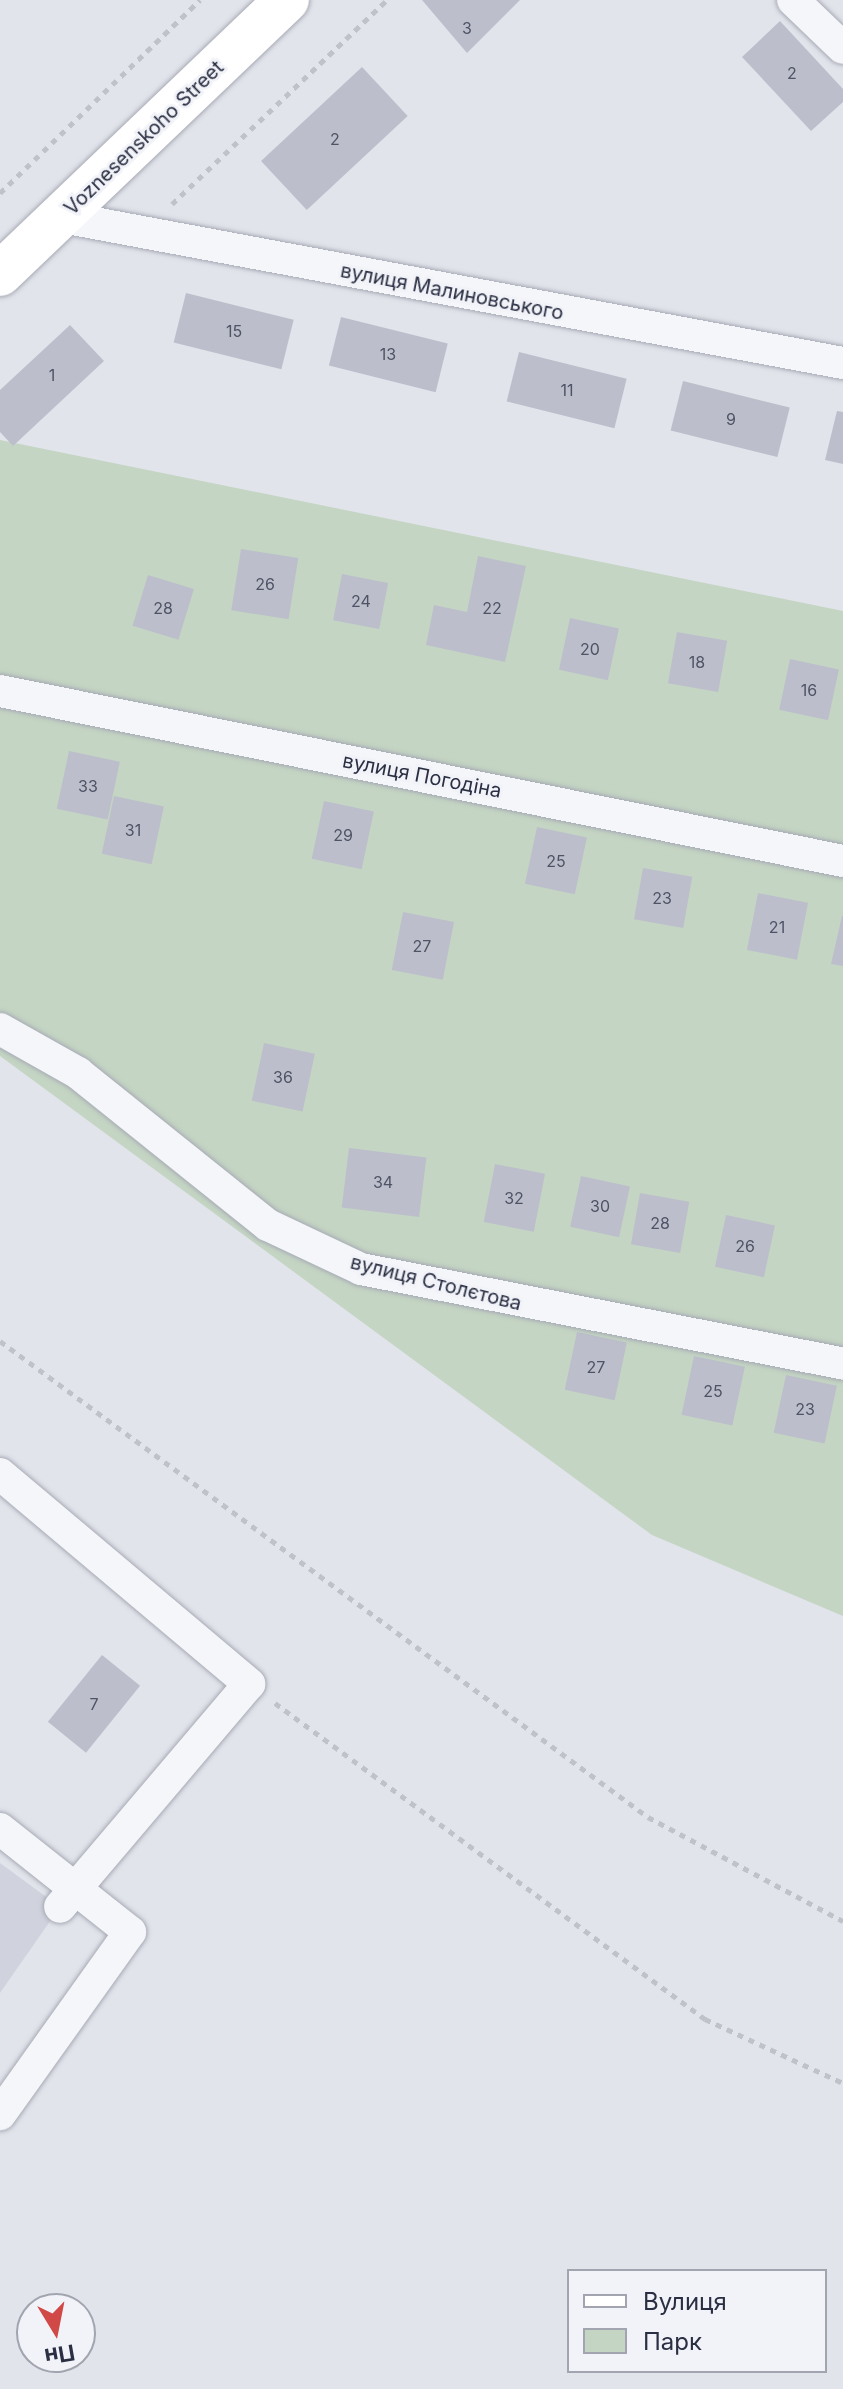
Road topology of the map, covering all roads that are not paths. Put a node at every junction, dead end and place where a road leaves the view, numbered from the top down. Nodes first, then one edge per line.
1 (287, 0) edge
2 (793, 0) edge
3 (843, 48) edge
4 (62, 217) junction
5 (0, 274) edge
6 (843, 363) edge
7 (0, 691) edge
8 (843, 861) edge
9 (0, 1029) edge
10 (843, 1364) edge
11 (0, 1474) edge
12 (0, 1829) edge
13 (77, 1898) junction
14 (0, 2114) edge

1 - 4 main road, Voznesenskoho Street
2 - 3 street
4 - 5 main road, Voznesenskoho Street
4 - 6 street, вулиця Малиновського
7 - 8 street, вулиця Погодіна
9 - 10 street, вулиця Столєтова
11 - 13 street
12 - 13 street
13 - 14 street

